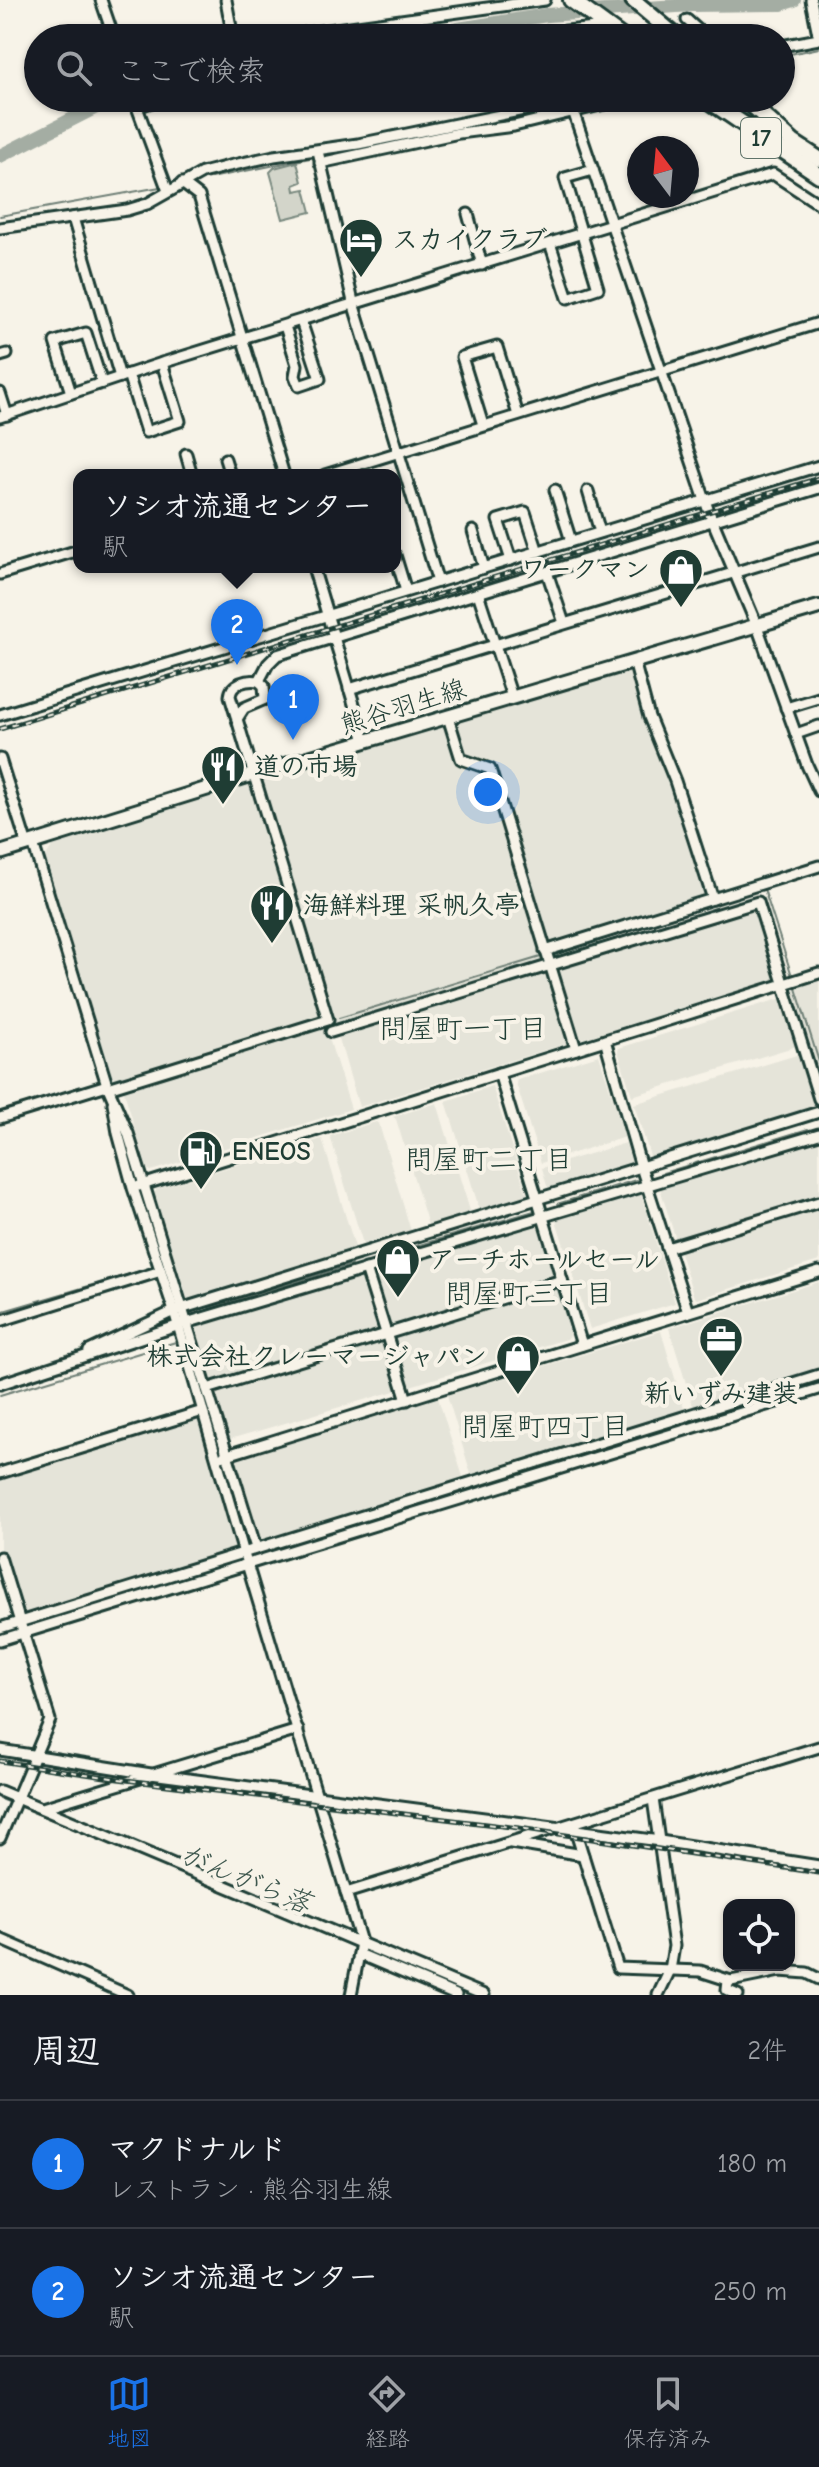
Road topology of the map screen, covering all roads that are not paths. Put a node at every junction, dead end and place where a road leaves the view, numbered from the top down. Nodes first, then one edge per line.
1 (101, 0) edge
2 (226, 0) edge
3 (538, 0) edge
4 (571, 0) edge
5 (633, 0) edge
6 (812, 5) edge
7 (687, 20) dead end
8 (109, 24) edge
9 (230, 24) edge
10 (369, 24) edge
11 (598, 24) edge
12 (662, 24) edge
13 (691, 24) edge
14 (819, 39) edge
15 (795, 43) edge
16 (140, 112) edge
17 (516, 112) edge
18 (574, 112) edge
19 (726, 112) edge
20 (760, 112) edge
21 (318, 156) junction
22 (819, 159) edge
23 (593, 170) junction
24 (819, 175) edge
25 (182, 183) junction
26 (168, 191) junction
27 (819, 204) edge
28 (468, 214) dead end
29 (73, 218) junction
30 (612, 223) junction
31 (0, 228) edge
32 (582, 233) junction
33 (550, 243) junction
34 (482, 265) junction
35 (354, 306) junction
36 (301, 321) junction
37 (819, 323) edge
38 (285, 326) junction
39 (243, 339) junction
40 (162, 363) junction
41 (662, 372) junction
42 (124, 376) junction
43 (102, 383) junction
44 (0, 393) edge
45 (71, 393) junction
46 (518, 415) junction
47 (3, 416) edge
48 (483, 425) junction
49 (399, 451) junction
50 (186, 454) dead end
51 (225, 459) dead end
52 (819, 466) edge
53 (190, 469) edge
54 (228, 469) edge
55 (282, 469) edge
56 (344, 469) edge
57 (819, 488) edge
58 (555, 490) dead end
59 (588, 491) dead end
60 (705, 500) junction
61 (713, 521) junction
62 (473, 531) dead end
63 (600, 532) junction
64 (571, 541) junction
65 (819, 547) edge
66 (73, 552) edge
67 (538, 552) junction
68 (511, 560) junction
69 (484, 568) junction
70 (547, 572) junction
71 (735, 572) junction
72 (315, 573) edge
73 (400, 573) edge
74 (0, 574) edge
75 (438, 582) junction
76 (406, 591) junction
77 (478, 593) junction
78 (819, 607) edge
79 (328, 615) junction
80 (564, 623) junction
81 (757, 626) junction
82 (335, 637) junction
83 (495, 646) junction
84 (634, 661) junction
85 (259, 681) junction
86 (349, 689) junction
87 (512, 697) junction
88 (819, 698) edge
89 (786, 708) junction
90 (0, 715) edge
91 (448, 717) junction
92 (237, 719) junction
93 (819, 726) edge
94 (796, 734) junction
95 (365, 741) junction
96 (0, 759) edge
97 (254, 774) junction
98 (819, 791) edge
99 (30, 844) junction
100 (0, 853) edge
101 (819, 866) edge
102 (713, 899) junction
103 (545, 951) junction
104 (549, 964) junction
105 (819, 973) edge
106 (783, 984) junction
107 (331, 1032) dead end
108 (605, 1040) junction
109 (576, 1049) junction
110 (499, 1073) junction
111 (107, 1086) junction
112 (819, 1099) edge
113 (819, 1112) edge
114 (0, 1118) edge
115 (819, 1134) edge
116 (641, 1167) junction
117 (138, 1186) junction
118 (647, 1186) junction
119 (537, 1198) junction
120 (819, 1202) edge
121 (542, 1217) junction
122 (667, 1248) junction
123 (366, 1269) junction
124 (161, 1271) junction
125 (819, 1272) edge
126 (562, 1280) junction
127 (178, 1310) junction
128 (688, 1312) junction
129 (0, 1321) edge
130 (182, 1325) junction
131 (387, 1334) junction
132 (582, 1345) junction
133 (65, 1363) junction
134 (819, 1375) edge
135 (0, 1384) edge
136 (207, 1389) junction
137 (819, 1389) edge
138 (407, 1400) junction
139 (203, 1411) junction
140 (222, 1457) junction
141 (0, 1473) edge
142 (256, 1548) junction
143 (244, 1551) junction
144 (0, 1557) edge
145 (247, 1564) junction
146 (19, 1622) junction
147 (0, 1628) edge
148 (22, 1633) junction
149 (0, 1640) edge
150 (298, 1730) junction
151 (819, 1747) edge
152 (0, 1750) edge
153 (36, 1755) junction
154 (151, 1774) junction
155 (0, 1791) edge
156 (317, 1795) junction
157 (17, 1798) junction
158 (653, 1799) junction
159 (42, 1808) junction
160 (574, 1827) junction
161 (557, 1828) junction
162 (0, 1838) edge
163 (660, 1841) junction
164 (509, 1843) junction
165 (583, 1855) junction
166 (819, 1866) edge
167 (346, 1893) junction
168 (0, 1939) edge
169 (361, 1942) junction
170 (359, 1954) junction
171 (670, 1970) junction
172 (819, 1979) edge
173 (728, 1981) junction
174 (128, 1995) edge
175 (351, 1995) edge
176 (456, 1995) edge
177 (484, 1995) edge
178 (658, 1995) edge
179 (738, 1995) edge

1 - 8 street
2 - 9 street
3 - 10 street
4 - 11 highway
5 - 12 highway
6 - 14 street
7 - 13 street
14 - 15 street
16 - 26 street
17 - 21 street
18 - 23 street
19 - 24 highway, 17
20 - 22 highway, 17
21 - 25 street
21 - 35 street
23 - 30 street
23 - 32 street
25 - 26 street
25 - 39 street
26 - 29 street
27 - 30 street
28 - 34 street
29 - 31 street
29 - 42 street
30 - 32 street
30 - 41 street
32 - 33 street
32 - 33 street
33 - 34 street
34 - 35 street
35 - 36 street
35 - 49 street
36 - 38 street
36 - 38 street
37 - 41 street
38 - 39 street
39 - 40 street
39 - 55 street
40 - 42 street
40 - 42 street
41 - 46 street
41 - 60 street
42 - 43 street
43 - 45 street
43 - 45 street
44 - 47 street
45 - 47 street
46 - 48 street
46 - 48 street
48 - 49 street
49 - 56 street
49 - 75 street
50 - 53 street
51 - 54 street
52 - 60 street
57 - 61 street
58 - 64 street
59 - 63 street
60 - 61 street
60 - 63 street
61 - 70 street
61 - 71 street
62 - 69 street
63 - 64 street
64 - 67 street
65 - 71 street
66 - 74 street
67 - 68 street
67 - 68 street
68 - 69 street
69 - 75 street
70 - 77 street
70 - 80 street
71 - 80 street
71 - 81 street
72 - 79 street
73 - 76 street
75 - 76 street
76 - 79 street
77 - 82 street
77 - 83 street
78 - 81 main road, 熊谷羽生線
79 - 82 street
79 - 90 street
80 - 83 street
81 - 84 main road, 熊谷羽生線
81 - 89 street
82 - 85 street
82 - 86 street
83 - 86 street
83 - 87 street
84 - 87 main road, 熊谷羽生線
84 - 102 street
85 - 92 street
85 - 92 street
86 - 95 street
87 - 91 main road, 熊谷羽生線
88 - 89 street
89 - 94 street
91 - 95 main road, 熊谷羽生線
91 - 103 street
92 - 97 street
93 - 94 street
94 - 98 street
95 - 97 main road, 熊谷羽生線
96 - 99 street
97 - 99 main road, 熊谷羽生線
97 - 111 street
99 - 100 main road, 熊谷羽生線
99 - 111 street
101 - 102 street
102 - 103 street
103 - 104 street
104 - 106 street
104 - 107 street
104 - 109 street
105 - 106 street
106 - 108 street
106 - 112 street
108 - 109 street
108 - 116 street
109 - 110 street
110 - 117 street
110 - 119 street
111 - 114 street
111 - 117 street
113 - 116 street
115 - 118 street
116 - 118 street
116 - 119 street
117 - 124 street
117 - 127 street
118 - 121 street
118 - 122 street
119 - 121 street
119 - 127 street
120 - 122 street
121 - 123 street
121 - 126 street
122 - 128 street
123 - 130 street
123 - 131 street
124 - 127 street
124 - 129 street
125 - 128 street
126 - 131 street
126 - 132 street
127 - 130 street
127 - 133 street
128 - 132 street
130 - 133 street
130 - 136 street
130 - 139 street
131 - 136 street
131 - 138 street
132 - 138 street
133 - 135 street
134 - 142 street
136 - 140 street
137 - 145 street
138 - 140 street
139 - 140 street
139 - 141 street
140 - 142 street
140 - 143 street
142 - 143 street
143 - 145 street
143 - 146 street
144 - 146 street
145 - 148 street
145 - 150 street
146 - 147 street
146 - 148 street
148 - 149 street
148 - 153 street
150 - 154 street
150 - 156 street
151 - 158 street
152 - 153 street
153 - 154 street
153 - 157 street
154 - 156 street
154 - 159 street
155 - 157 street
156 - 161 street
156 - 167 street
157 - 159 street
157 - 162 street
158 - 160 street
158 - 163 street
159 - 169 street
160 - 161 street
160 - 163 street
160 - 165 street
161 - 164 street
163 - 166 street
163 - 171 street
164 - 165 street
164 - 167 street
165 - 171 street
167 - 169 street
168 - 174 street
169 - 170 street
169 - 177 street
170 - 175 street
170 - 176 street
171 - 173 street
171 - 178 street
172 - 173 street
173 - 179 street

